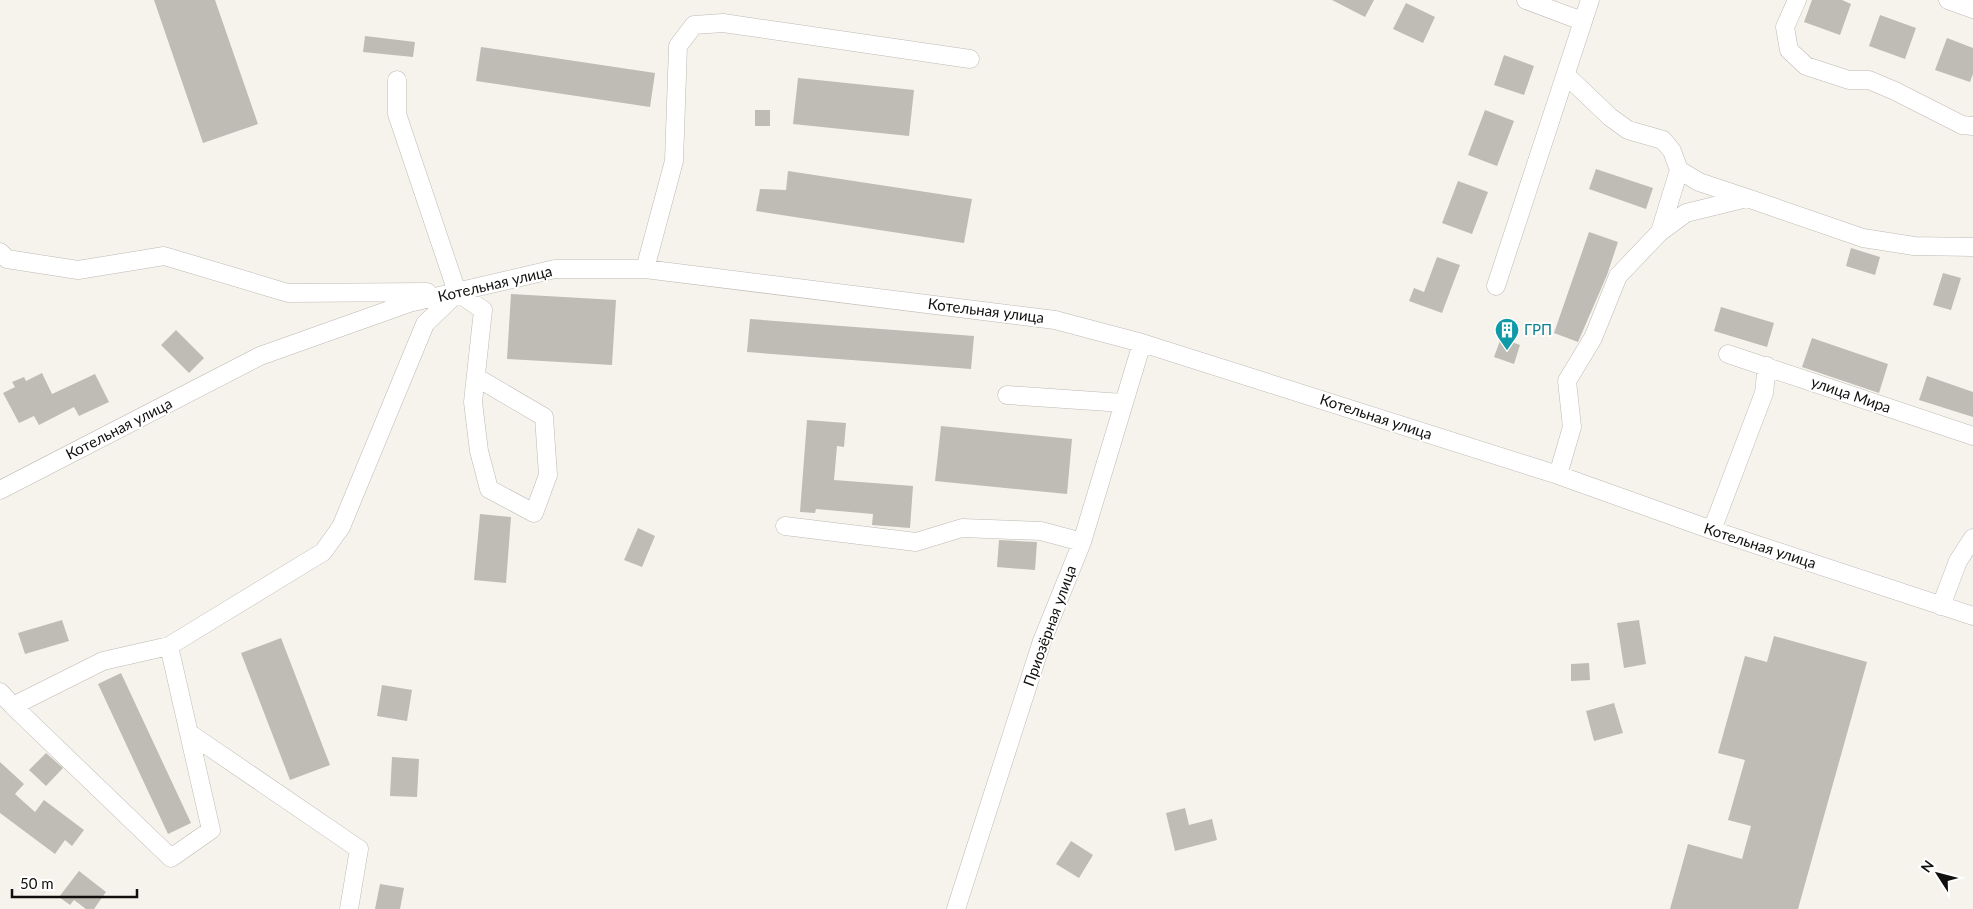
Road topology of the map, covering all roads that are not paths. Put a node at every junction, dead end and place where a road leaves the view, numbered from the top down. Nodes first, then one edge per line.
1 (1526, 0) edge
2 (1590, 0) edge
3 (1797, 0) edge
4 (1948, 0) edge
5 (1973, 9) edge
6 (1582, 21) junction
7 (970, 59) dead end
8 (1566, 75) junction
9 (398, 80) dead end
10 (1973, 126) edge
11 (1680, 170) junction
12 (1747, 198) junction
13 (1660, 232) junction
14 (1973, 247) edge
15 (0, 252) edge
16 (645, 269) junction
17 (1496, 286) dead end
18 (457, 292) junction
19 (1142, 343) junction
20 (1728, 354) dead end
21 (1767, 366) junction
22 (476, 378) junction
23 (1007, 395) dead end
24 (1123, 403) junction
25 (1973, 436) edge
26 (1558, 475) junction
27 (0, 490) edge
28 (785, 526) dead end
29 (1712, 530) junction
30 (1973, 538) edge
31 (1082, 542) junction
32 (1941, 606) junction
33 (1973, 616) edge
34 (169, 646) junction
35 (0, 692) edge
36 (12, 706) junction
37 (189, 733) junction
38 (349, 909) edge
39 (956, 909) edge

1 - 6 street
2 - 6 street
3 - 10 street
4 - 5 street
6 - 8 street
7 - 16 street
8 - 11 street
8 - 17 street
9 - 18 street
11 - 12 street
11 - 13 street
12 - 13 street
12 - 14 street
13 - 26 street
15 - 18 street
16 - 18 street, Котельная улица
16 - 19 street, Котельная улица
18 - 22 street
18 - 27 street, Котельная улица
18 - 34 street
19 - 24 street, Приозёрная улица
19 - 26 street, Котельная улица
20 - 21 street, улица Мира
21 - 25 street, улица Мира
21 - 29 street
22 - 22 street
23 - 24 street
24 - 31 street, Приозёрная улица
26 - 29 street, Котельная улица
28 - 31 street
29 - 32 street, Котельная улица
30 - 32 street
31 - 39 street, Приозёрная улица
32 - 33 street, Котельная улица
34 - 36 street
34 - 37 street
35 - 36 street
36 - 37 street
37 - 38 street

